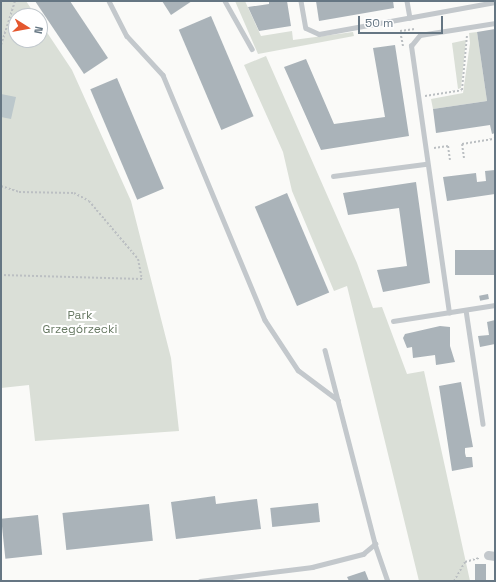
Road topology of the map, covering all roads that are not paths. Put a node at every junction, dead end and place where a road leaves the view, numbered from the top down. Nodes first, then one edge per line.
1 (109, 1) edge
2 (225, 1) edge
3 (301, 1) edge
4 (407, 1) edge
5 (495, 2) edge
6 (410, 18) junction
7 (495, 23) edge
8 (252, 49) dead end
9 (426, 164) junction
10 (333, 176) dead end
11 (495, 305) edge
12 (466, 310) junction
13 (449, 312) junction
14 (393, 321) dead end
15 (325, 350) dead end
16 (338, 400) junction
17 (483, 424) dead end
18 (375, 544) junction
19 (200, 581) edge
20 (388, 581) edge

1 - 16 lane
2 - 8 lane
3 - 6 lane
4 - 6 lane
5 - 6 lane
7 - 9 lane
9 - 10 lane
9 - 13 lane
11 - 12 lane
12 - 13 lane
12 - 17 lane
13 - 14 lane
15 - 16 lane
16 - 18 lane
18 - 19 lane
18 - 20 lane

